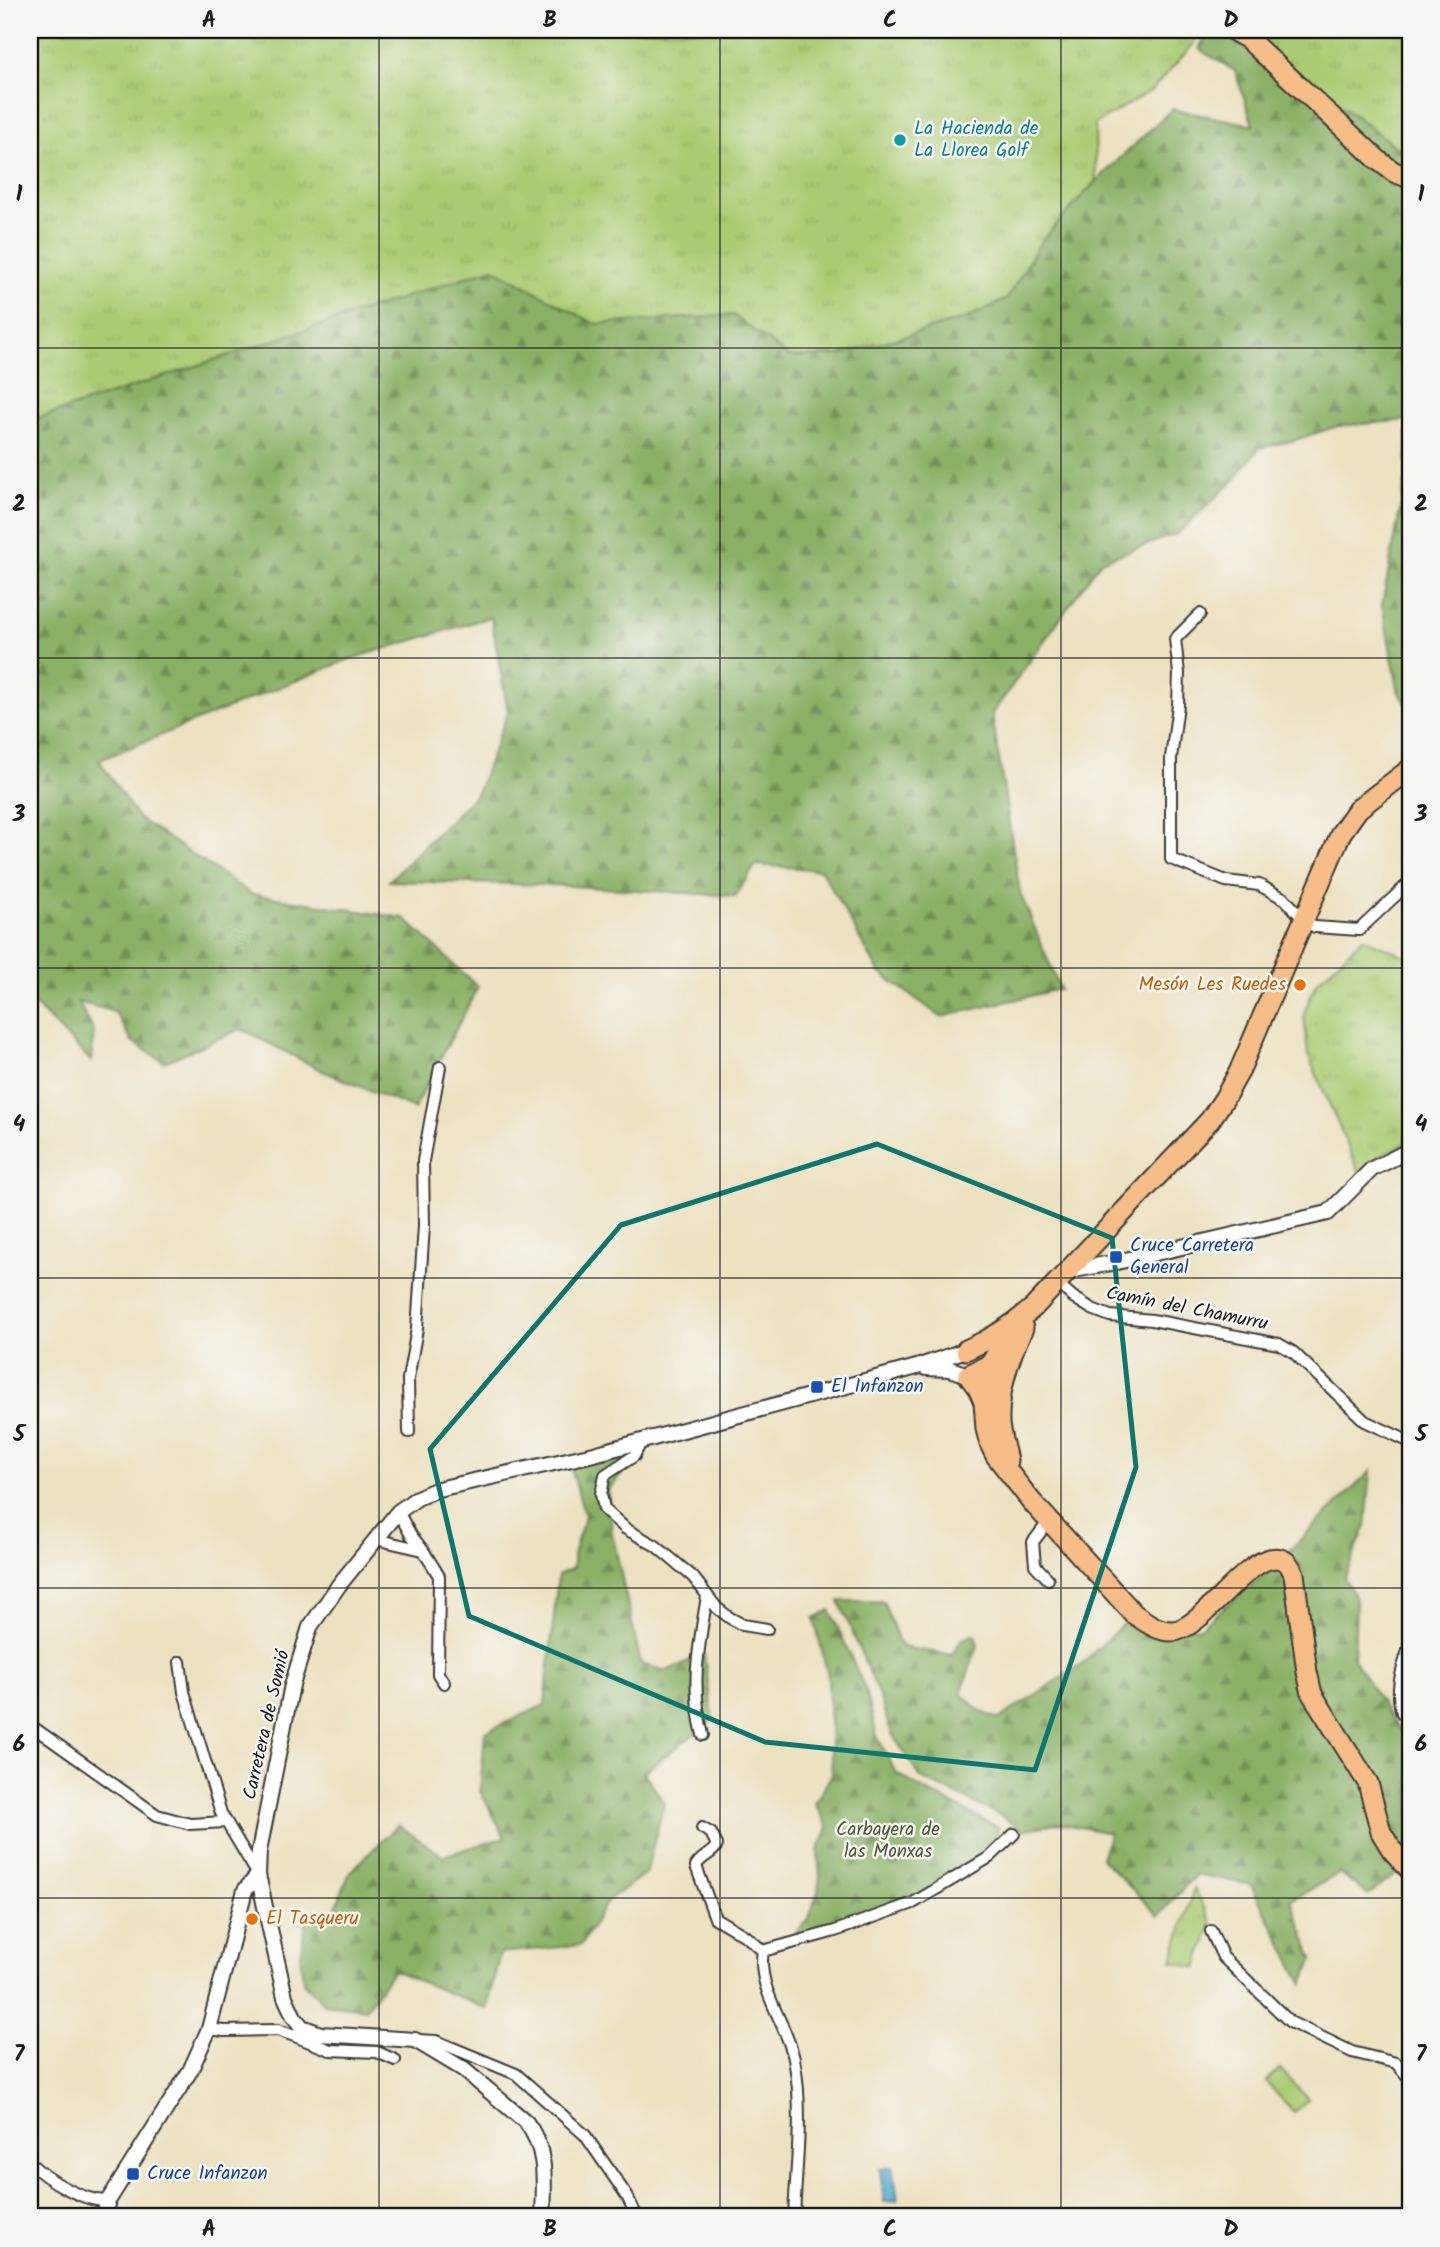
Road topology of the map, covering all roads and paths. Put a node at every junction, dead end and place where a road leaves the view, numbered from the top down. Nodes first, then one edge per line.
1 (1232, 30) edge
2 (1410, 178) edge
3 (1200, 614) dead end
4 (1410, 769) edge
5 (1410, 882) edge
6 (1304, 920) junction
7 (440, 1067) dead end
8 (1410, 1150) edge
9 (1063, 1277) junction
10 (1033, 1308) junction
11 (1013, 1325) junction
12 (967, 1350) junction
13 (1012, 1351) junction
14 (917, 1367) junction
15 (989, 1367) junction
16 (968, 1375) junction
17 (984, 1402) junction
18 (999, 1423) junction
19 (409, 1432) dead end
20 (641, 1442) junction
21 (1410, 1442) edge
22 (1010, 1473) junction
23 (398, 1512) junction
24 (1049, 1521) junction
25 (375, 1539) junction
26 (423, 1550) junction
27 (1048, 1579) dead end
28 (707, 1597) junction
29 (767, 1629) dead end
30 (1410, 1644) edge
31 (180, 1662) dead end
32 (444, 1683) dead end
33 (1402, 1713) dead end
34 (30, 1725) edge
35 (703, 1735) dead end
36 (225, 1822) junction
37 (702, 1828) dead end
38 (1014, 1834) dead end
39 (1410, 1870) edge
40 (258, 1875) junction
41 (1211, 1931) dead end
42 (763, 1951) junction
43 (209, 2029) junction
44 (300, 2032) junction
45 (415, 2040) junction
46 (394, 2060) dead end
47 (1410, 2079) edge
48 (30, 2164) edge
49 (108, 2201) junction
50 (103, 2217) edge
51 (543, 2217) edge
52 (637, 2217) edge
53 (794, 2217) edge

1 - 2 highway
3 - 6 street
4 - 6 highway
5 - 6 street
6 - 9 highway
7 - 19 street
8 - 9 street
9 - 10 highway
9 - 21 street, Camín del Chamurru
10 - 11 highway
10 - 13 highway
11 - 12 highway
11 - 15 highway
12 - 14 street, Carretera de Somió
12 - 15 highway
13 - 15 highway
13 - 18 highway
14 - 16 street
14 - 20 street, Carretera de Somió
15 - 16 highway
15 - 17 highway
15 - 18 highway
16 - 17 highway
17 - 22 highway
18 - 22 highway
20 - 23 street, Carretera de Somió
20 - 28 street
22 - 24 highway
23 - 25 street, Carretera de Somió
23 - 26 street
24 - 27 street
24 - 39 highway
25 - 26 street
25 - 40 street, Carretera de Somió
26 - 32 street
28 - 29 street
28 - 35 street
30 - 33 street
31 - 36 street
34 - 36 street
36 - 40 street
37 - 42 street
38 - 42 street
40 - 43 street
40 - 44 street, Carretera de Somió
41 - 47 street
42 - 53 street
43 - 44 street
43 - 49 street
44 - 45 street
44 - 46 street
45 - 51 street
45 - 52 street
48 - 49 street
49 - 50 street

